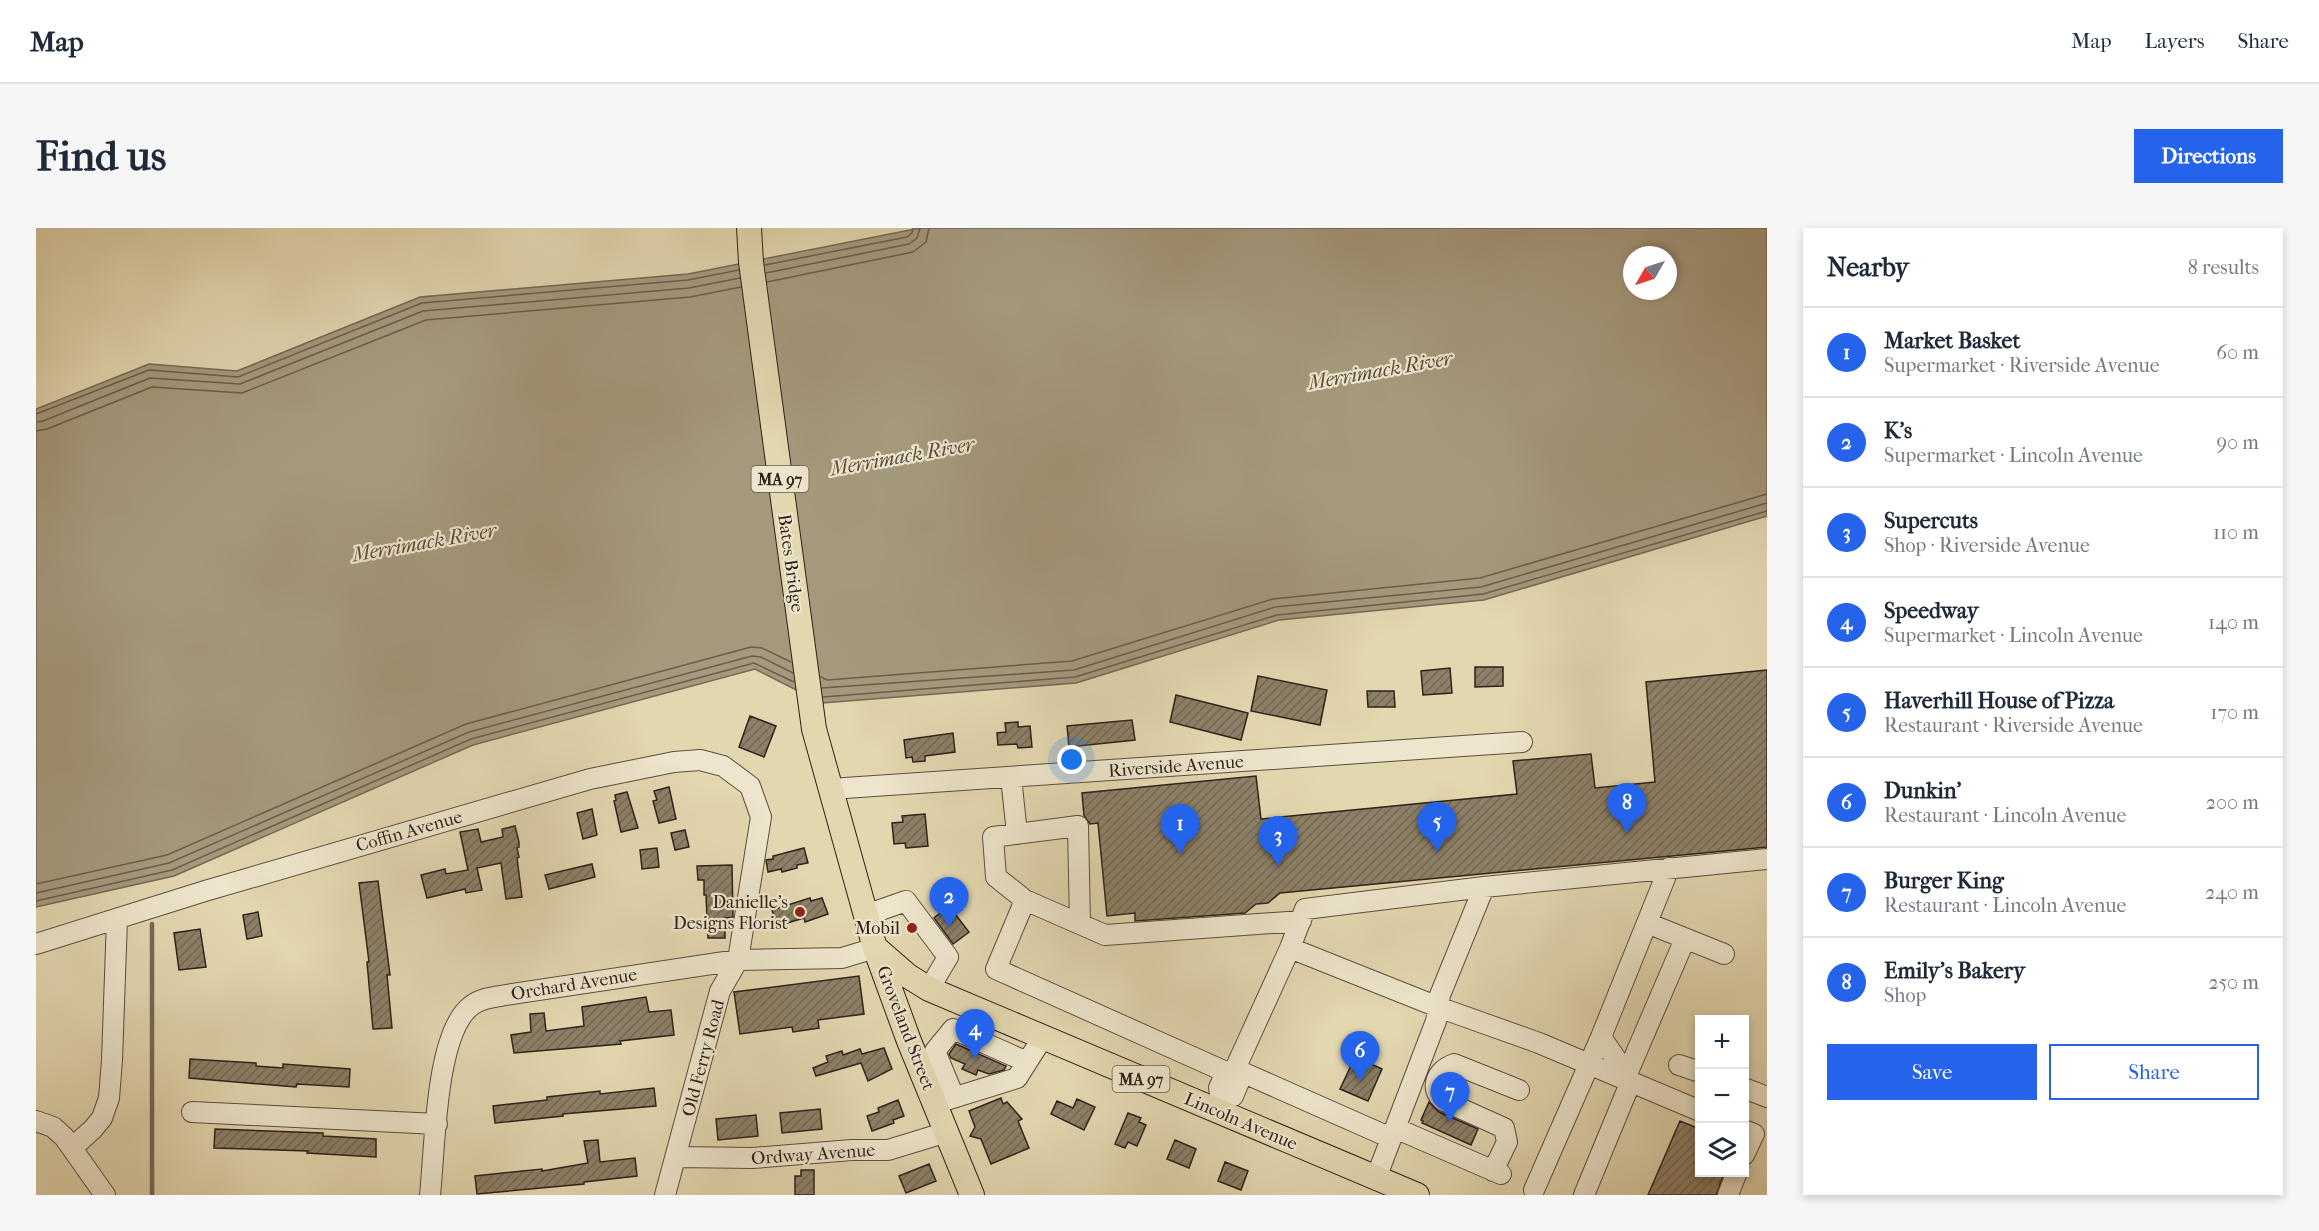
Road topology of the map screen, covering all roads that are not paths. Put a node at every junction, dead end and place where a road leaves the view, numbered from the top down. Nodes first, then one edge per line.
1 (749, 228) edge
2 (1522, 742) dead end
3 (1011, 777) junction
4 (830, 789) junction
5 (761, 817) joint
6 (1017, 834) junction
7 (1767, 859) edge
8 (1669, 868) junction
9 (1484, 887) junction
10 (1024, 900) junction
11 (866, 915) junction
12 (117, 919) junction
13 (1301, 921) junction
14 (1647, 923) junction
15 (1080, 924) junction
16 (1685, 939) junction
17 (36, 944) edge
18 (875, 948) junction
19 (1290, 948) junction
20 (1724, 954) dead end
21 (738, 960) junction
22 (929, 989) junction
23 (1438, 1007) junction
24 (1043, 1037) junction
25 (1601, 1037) junction
26 (1027, 1062) junction
27 (1589, 1064) junction
28 (1679, 1065) dead end
29 (1231, 1070) junction
30 (1695, 1070) edge
31 (1629, 1077) junction
32 (1519, 1090) dead end
33 (1749, 1090) edge
34 (1767, 1097) edge
35 (944, 1100) junction
36 (1219, 1105) junction
37 (1695, 1109) edge
38 (192, 1112) dead end
39 (36, 1121) edge
40 (437, 1124) junction
41 (946, 1132) junction
42 (1749, 1132) edge
43 (1393, 1133) junction
44 (1749, 1144) edge
45 (72, 1148) junction
46 (677, 1157) junction
47 (1735, 1177) edge
48 (1376, 1178) junction
49 (1534, 1190) dead end
50 (105, 1195) edge
51 (430, 1195) edge
52 (665, 1195) edge
53 (972, 1195) edge
54 (1417, 1195) edge
55 (1584, 1195) edge
56 (1728, 1195) edge

1 - 4 main road, Bates Bridge / MA 97
2 - 3 street, Riverside Avenue
3 - 4 street, Riverside Avenue
3 - 6 street
4 - 11 main road, Groveland Street / MA 97
5 - 12 street, Coffin Avenue
5 - 21 street, Old Ferry Road
6 - 10 street
6 - 15 street
7 - 8 street
8 - 9 street
8 - 14 street
9 - 13 street
9 - 23 street
10 - 15 street
10 - 29 street
11 - 18 main road, Groveland Street / MA 97
11 - 22 street
12 - 17 street, Coffin Avenue
12 - 45 street
13 - 15 street
13 - 19 street
14 - 16 street
14 - 25 street
16 - 20 street
16 - 31 street
18 - 21 street, Orchard Avenue
18 - 22 main road, Lincoln Avenue / MA 97
18 - 35 main road, Groveland Street
19 - 23 street
19 - 29 street
21 - 40 street, Orchard Avenue
21 - 46 street, Old Ferry Road
22 - 24 main road, Lincoln Avenue / MA 97
23 - 27 street
23 - 43 street
24 - 26 street
24 - 36 main road, Lincoln Avenue / MA 97
25 - 27 street
25 - 31 street
26 - 35 street
26 - 35 street
27 - 31 street
27 - 49 street
28 - 30 street
29 - 36 street
29 - 43 street
31 - 37 street
31 - 55 street
32 - 43 street
33 - 34 street
35 - 41 main road, Groveland Street
36 - 48 main road, Lincoln Avenue / MA 97
38 - 40 street
39 - 45 street
40 - 51 street, Orchard Avenue
41 - 46 street, Ordway Avenue
41 - 53 main road, Groveland Street
42 - 44 street
43 - 48 street
45 - 50 street
46 - 52 street, Old Ferry Road
47 - 56 street
48 - 54 main road, Lincoln Avenue / MA 97

